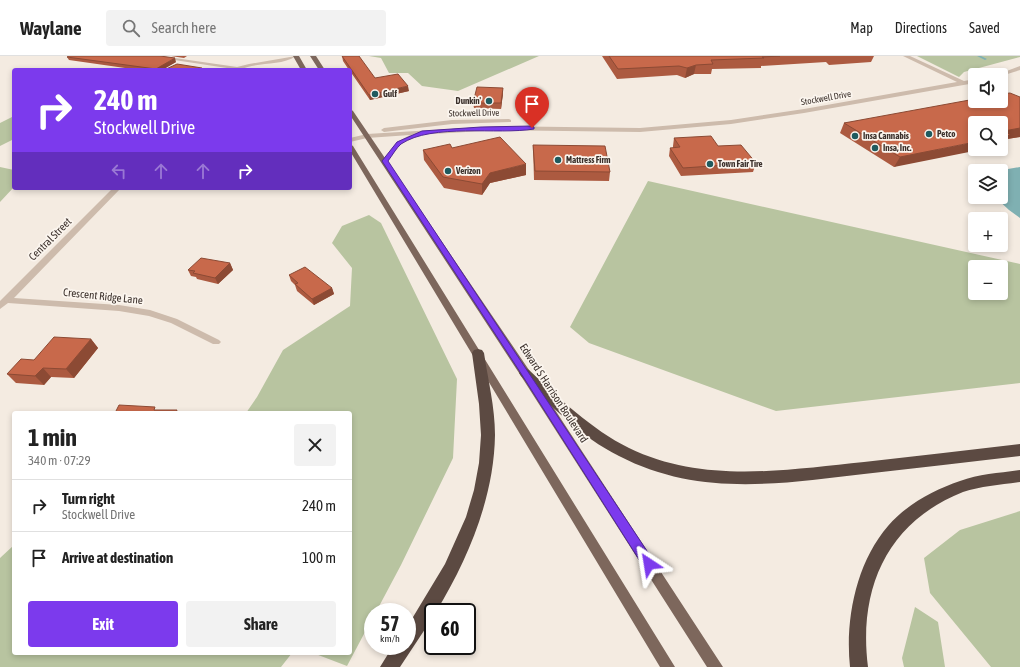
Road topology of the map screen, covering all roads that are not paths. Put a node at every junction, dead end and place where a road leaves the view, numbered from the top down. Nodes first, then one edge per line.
1 (152, 56) edge
2 (264, 56) edge
3 (295, 56) edge
4 (313, 56) edge
5 (906, 56) edge
6 (230, 68) edge
7 (238, 68) edge
8 (242, 68) edge
9 (303, 68) edge
10 (321, 68) edge
11 (1020, 68) edge
12 (1008, 72) edge
13 (968, 82) edge
14 (963, 83) junction
15 (352, 114) edge
16 (520, 121) dead end
17 (564, 122) dead end
18 (679, 125) junction
19 (422, 133) junction
20 (367, 136) junction
21 (352, 140) edge
22 (352, 149) edge
23 (385, 161) junction
24 (115, 190) edge
25 (3, 303) edge
26 (216, 342) dead end
27 (478, 353) junction
28 (525, 373) junction
29 (1020, 450) edge
30 (1020, 476) edge
31 (416, 629) edge
32 (398, 655) edge
33 (389, 667) edge
34 (668, 667) edge
35 (716, 667) edge
36 (859, 667) edge

1 - 6 street
2 - 7 street
3 - 8 street
3 - 9 main road
4 - 10 main road
5 - 14 street
11 - 12 street
13 - 14 street, Stockwell Drive
14 - 18 street, Stockwell Drive
15 - 20 main road, Edward S Harrison Boulevard
16 - 20 street, Stockwell Drive
17 - 18 street, Stockwell Drive
18 - 19 street, Stockwell Drive
19 - 20 street, Stockwell Drive
19 - 23 street, Stockwell Drive
20 - 21 street, Stockwell Drive
20 - 23 main road, Edward S Harrison Boulevard
22 - 27 main road
23 - 28 main road, Edward S Harrison Boulevard
24 - 25 street, Central Street
25 - 26 street, Crescent Ridge Lane
27 - 31 highway
27 - 34 main road
28 - 29 highway
28 - 35 main road, Edward S Harrison Boulevard
30 - 36 highway
32 - 33 highway

